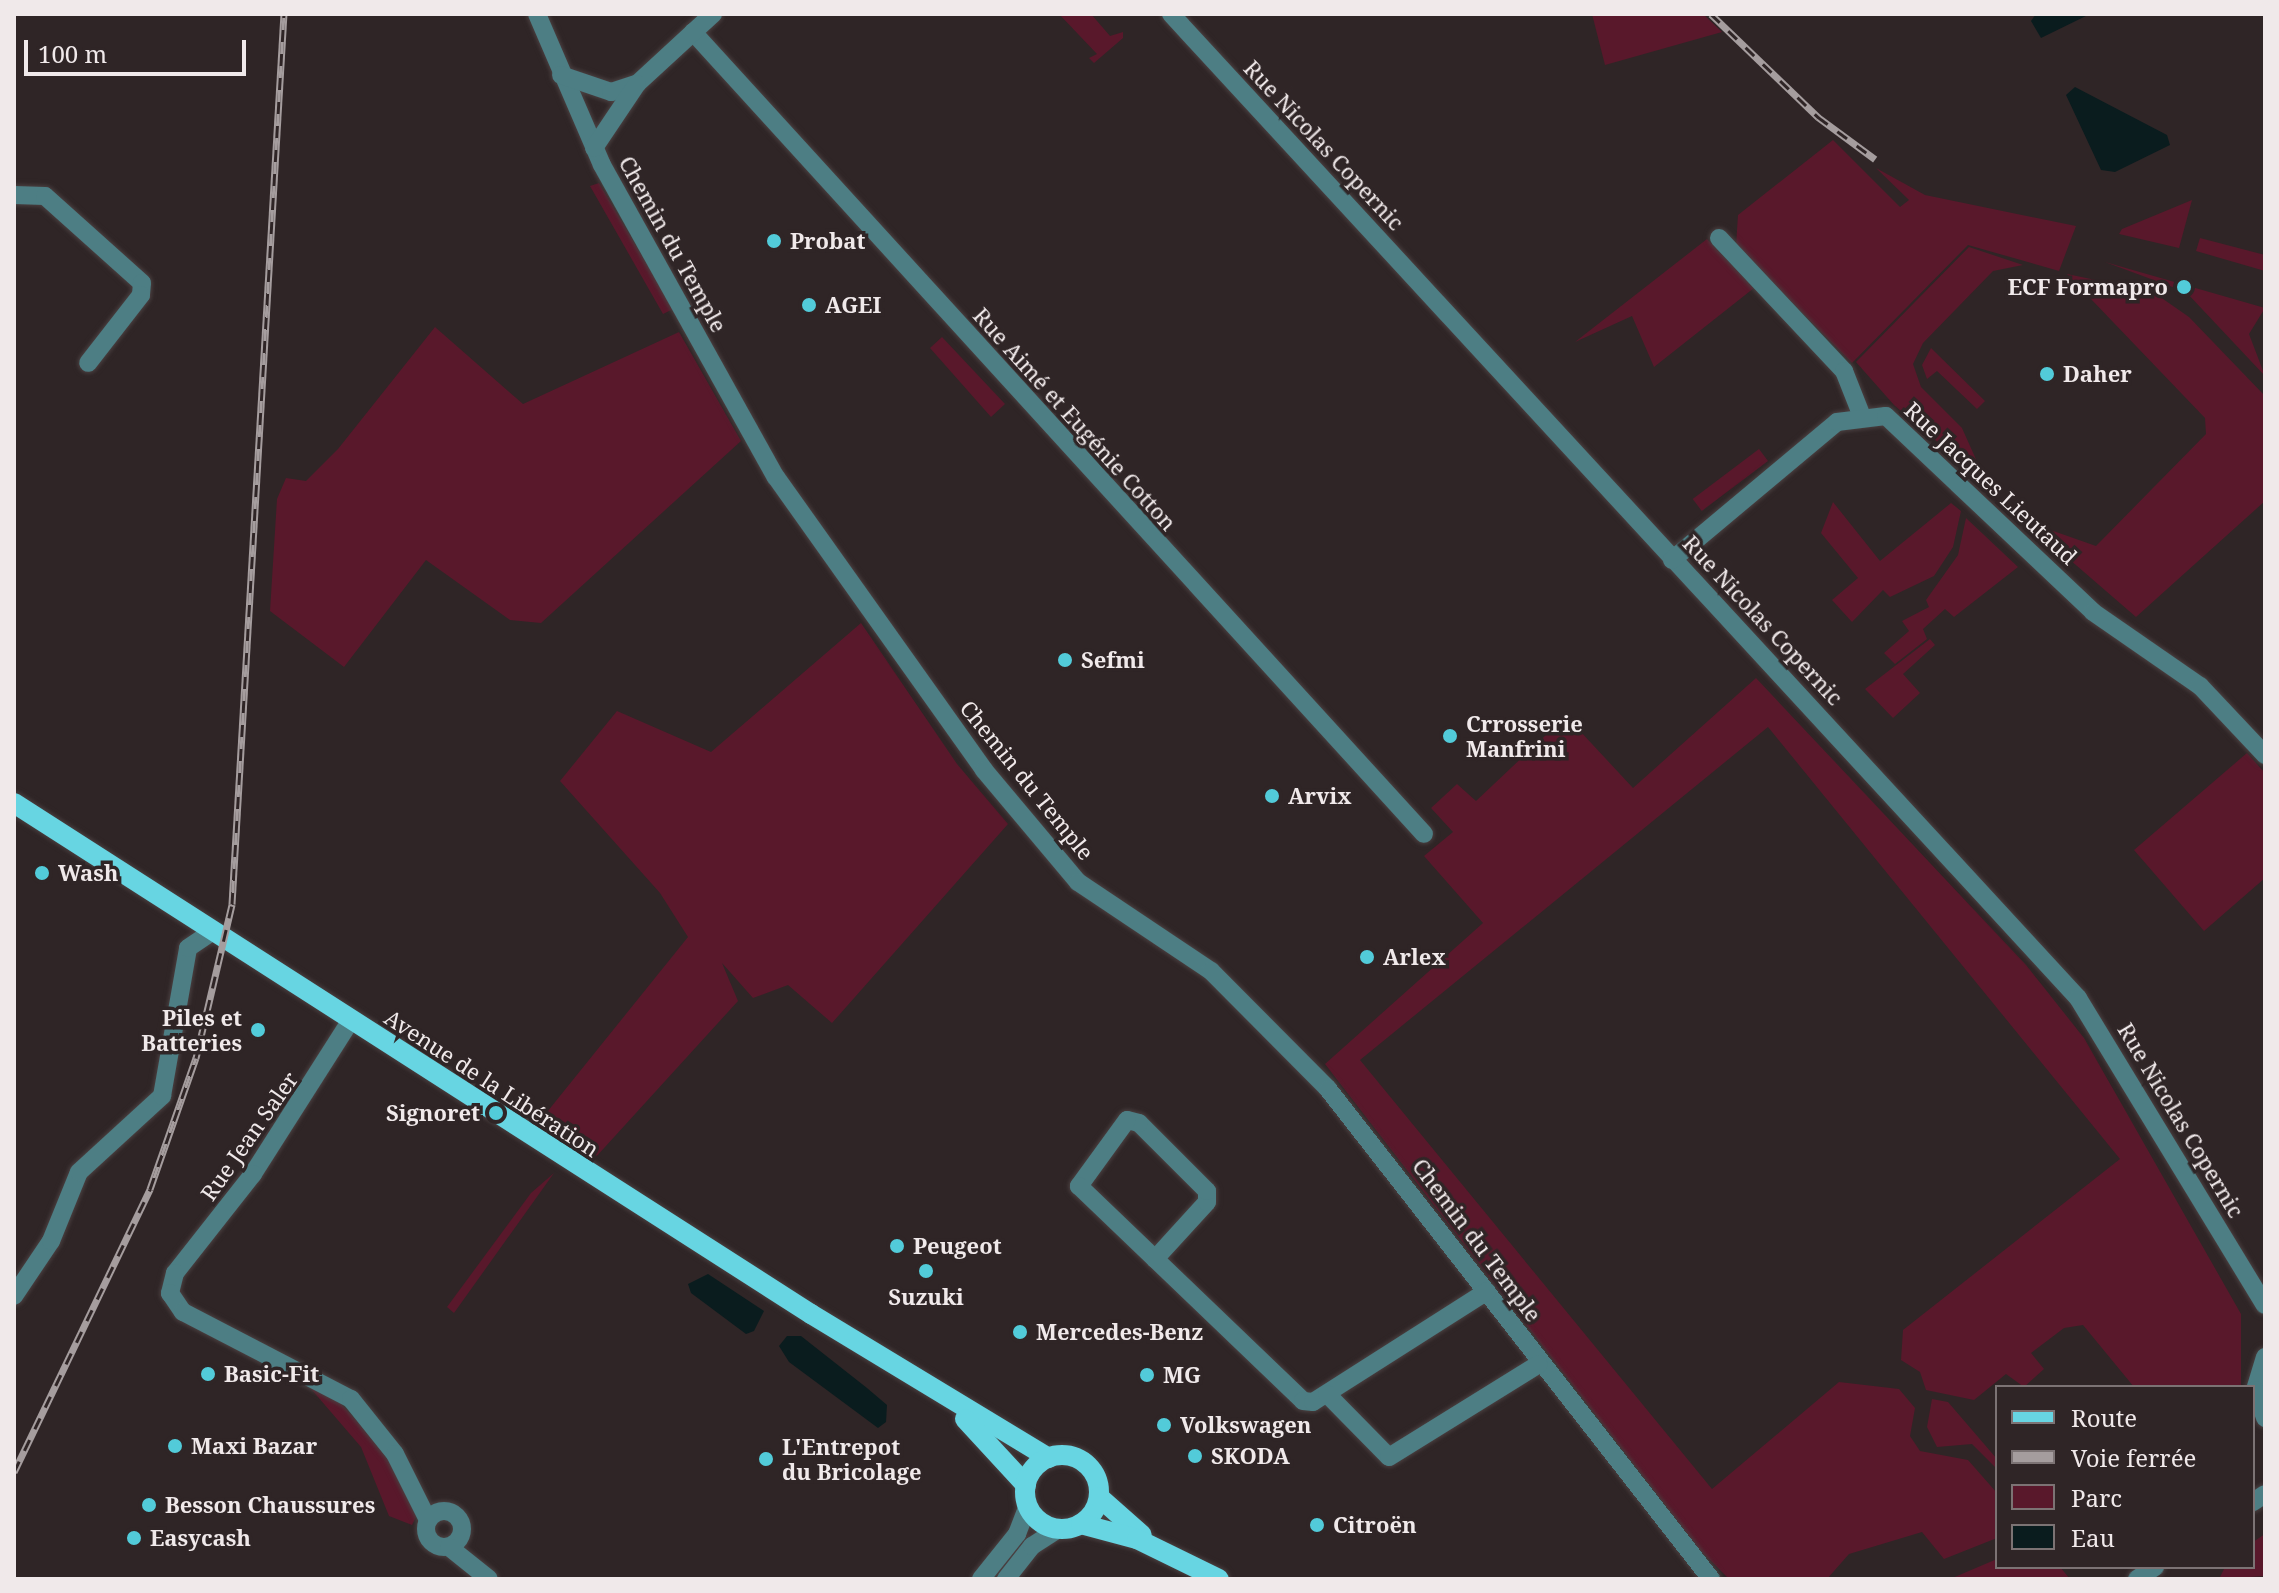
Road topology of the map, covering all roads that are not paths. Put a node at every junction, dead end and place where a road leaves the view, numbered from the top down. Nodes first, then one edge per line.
1 (537, 14) edge
2 (713, 14) edge
3 (1171, 14) edge
4 (693, 32) junction
5 (561, 75) junction
6 (638, 83) junction
7 (594, 148) junction
8 (14, 195) edge
9 (1719, 238) dead end
10 (88, 363) dead end
11 (1861, 414) junction
12 (1672, 560) junction
13 (2265, 755) edge
14 (14, 803) edge
15 (1424, 834) dead end
16 (187, 916) junction
17 (212, 932) junction
18 (188, 948) junction
19 (351, 1020) junction
20 (1155, 1259) junction
21 (1487, 1291) junction
22 (14, 1296) edge
23 (2264, 1308) edge
24 (2265, 1357) edge
25 (1539, 1364) junction
26 (1327, 1394) junction
27 (947, 1398) junction
28 (2265, 1418) edge
29 (1049, 1458) junction
30 (1026, 1485) junction
31 (1099, 1497) junction
32 (1028, 1506) junction
33 (437, 1515) junction
34 (1081, 1524) junction
35 (1058, 1529) junction
36 (454, 1544) junction
37 (1168, 1553) junction
38 (489, 1579) edge
39 (981, 1579) edge
40 (1006, 1579) edge
41 (1219, 1579) edge
42 (1711, 1579) edge

1 - 5 street, Chemin du Temple
2 - 4 street
3 - 12 street, Rue Nicolas Copernic
4 - 6 street
4 - 15 street, Rue Aimé et Eugénie Cotton
5 - 6 street
5 - 7 street, Chemin du Temple
6 - 7 street
7 - 21 street, Chemin du Temple
8 - 10 street
9 - 11 street
11 - 12 street
11 - 13 street, Rue Jacques Lieutaud
12 - 23 street, Rue Nicolas Copernic
14 - 16 main road, Avenue de la Libération
16 - 17 main road, Avenue de la Libération
16 - 18 street
17 - 18 street
17 - 19 main road, Avenue de la Libération
18 - 22 street
19 - 27 main road, Avenue de la Libération
19 - 33 street, Rue Jean Saler
20 - 20 street
20 - 26 street
21 - 25 street, Chemin du Temple
21 - 26 street
24 - 28 street
25 - 26 street
25 - 42 street, Chemin du Temple
27 - 29 main road, Avenue de la Libération
27 - 30 main road, Avenue de la Libération
29 - 30 main road
29 - 31 main road
30 - 32 main road
31 - 34 main road
31 - 37 main road
32 - 35 main road
32 - 39 street
33 - 36 street
33 - 36 street
34 - 35 main road
34 - 37 main road
35 - 40 street
36 - 38 street
37 - 41 main road

